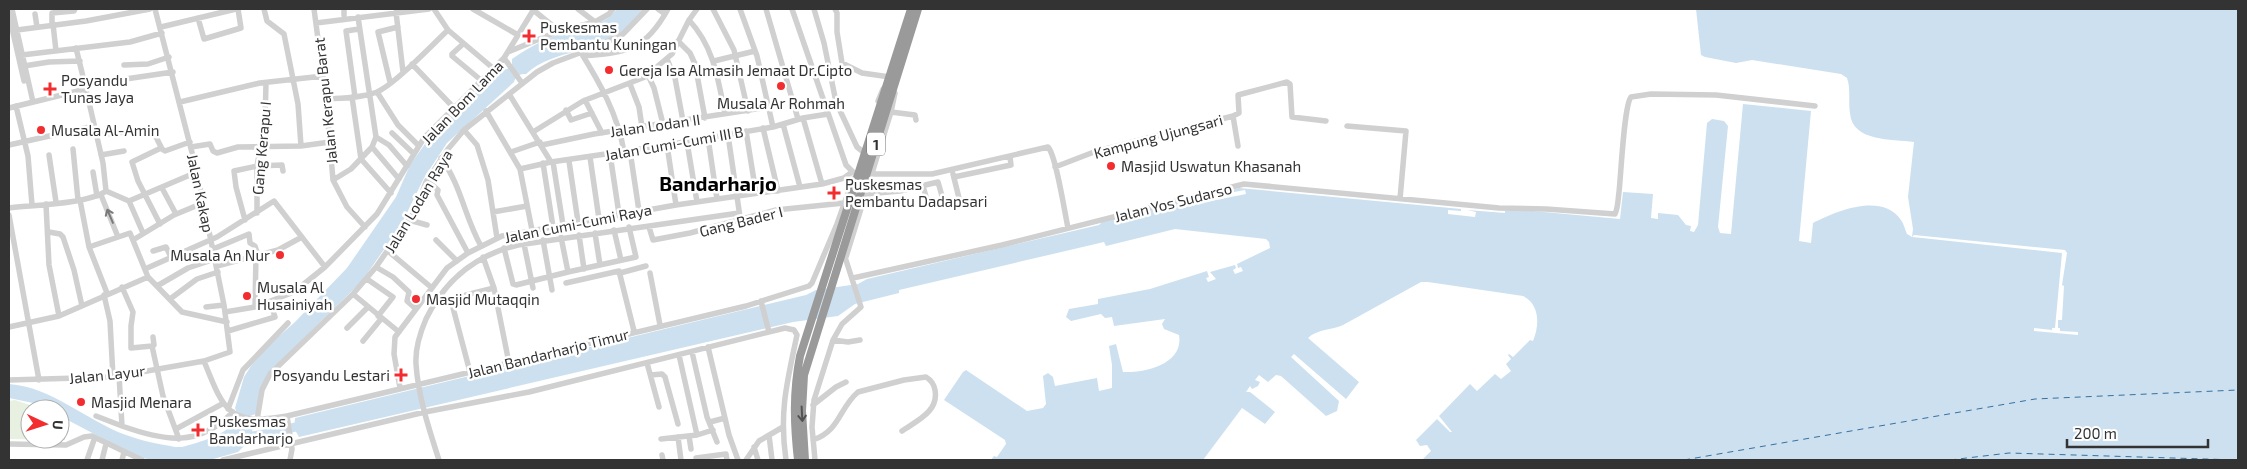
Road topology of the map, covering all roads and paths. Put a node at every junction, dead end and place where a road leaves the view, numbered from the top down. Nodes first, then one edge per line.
1 (12, 9) edge
2 (75, 9) edge
3 (150, 9) edge
4 (155, 9) edge
5 (237, 9) edge
6 (264, 9) edge
7 (314, 9) edge
8 (429, 9) edge
9 (434, 9) edge
10 (533, 9) edge
11 (578, 9) edge
12 (613, 9) edge
13 (648, 9) edge
14 (658, 9) edge
15 (697, 9) edge
16 (713, 9) edge
17 (740, 9) edge
18 (766, 9) edge
19 (792, 9) edge
20 (814, 9) edge
21 (835, 9) edge
22 (911, 9) edge
23 (918, 9) edge
24 (476, 10) edge
25 (667, 11) edge
26 (396, 12) junction
27 (9, 14) edge
28 (35, 14) dead end
29 (358, 16) junction
30 (198, 18) junction
31 (688, 20) junction
32 (595, 22) junction
33 (316, 23) junction
34 (53, 24) junction
35 (37, 27) junction
36 (398, 27) junction
37 (359, 29) junction
38 (17, 30) junction
39 (161, 30) junction
40 (448, 30) junction
41 (559, 31) junction
42 (518, 35) junction
43 (678, 41) junction
44 (463, 44) junction
45 (76, 48) junction
46 (56, 51) junction
47 (756, 51) junction
48 (508, 52) junction
49 (582, 53) junction
50 (22, 55) junction
51 (736, 56) junction
52 (169, 57) junction
53 (667, 59) junction
54 (80, 61) junction
55 (506, 61) junction
56 (714, 61) junction
57 (412, 64) junction
58 (124, 65) dead end
59 (24, 66) junction
60 (494, 70) junction
61 (173, 72) junction
62 (403, 72) junction
63 (648, 75) junction
64 (323, 76) junction
65 (890, 77) junction
66 (292, 80) junction
67 (482, 81) junction
68 (390, 82) junction
69 (266, 83) junction
70 (522, 83) junction
71 (630, 84) junction
72 (86, 87) junction
73 (889, 90) junction
74 (377, 92) junction
75 (369, 93) junction
76 (605, 93) junction
77 (509, 94) junction
78 (353, 97) junction
79 (326, 100) junction
80 (585, 100) junction
81 (31, 102) junction
82 (180, 102) junction
83 (16, 106) junction
84 (1815, 106) dead end
85 (769, 107) junction
86 (9, 108) edge
87 (455, 108) junction
88 (566, 110) junction
89 (748, 111) junction
90 (486, 112) junction
91 (891, 112) junction
92 (592, 113) junction
93 (725, 114) junction
94 (828, 114) junction
95 (1233, 116) junction
96 (705, 118) junction
97 (801, 119) junction
98 (916, 120) dead end
99 (683, 121) junction
100 (1326, 121) dead end
101 (663, 124) junction
102 (783, 124) junction
103 (94, 126) junction
104 (1347, 126) dead end
105 (642, 127) junction
106 (773, 127) junction
107 (763, 128) junction
108 (464, 130) junction
109 (621, 131) junction
110 (746, 131) junction
111 (533, 132) junction
112 (392, 133) dead end
113 (602, 133) junction
114 (97, 135) junction
115 (728, 135) junction
116 (376, 137) junction
117 (708, 138) junction
118 (25, 141) junction
119 (330, 142) junction
120 (687, 142) junction
121 (541, 143) junction
122 (9, 145) edge
123 (191, 145) junction
124 (668, 145) junction
125 (260, 146) junction
126 (300, 146) junction
127 (420, 146) junction
128 (1238, 146) dead end
129 (372, 147) junction
130 (161, 148) junction
131 (73, 149) dead end
132 (627, 151) junction
133 (862, 151) junction
134 (124, 152) dead end
135 (511, 152) junction
136 (414, 154) junction
137 (610, 154) junction
138 (49, 155) dead end
139 (101, 155) junction
140 (1010, 157) junction
141 (442, 158) junction
142 (590, 158) junction
143 (360, 159) junction
144 (569, 161) junction
145 (552, 162) junction
146 (543, 163) junction
147 (257, 166) junction
148 (407, 166) junction
149 (1055, 167) junction
150 (520, 169) junction
151 (952, 169) junction
152 (283, 171) dead end
153 (93, 172) dead end
154 (197, 172) junction
155 (861, 174) junction
156 (954, 177) junction
157 (399, 179) junction
158 (333, 180) junction
159 (427, 180) junction
160 (822, 184) junction
161 (923, 186) junction
162 (162, 188) junction
163 (800, 188) junction
164 (778, 191) junction
165 (391, 193) junction
166 (101, 194) junction
167 (145, 194) junction
168 (756, 194) junction
169 (866, 194) junction
170 (737, 196) junction
171 (717, 199) junction
172 (1400, 199) junction
173 (79, 200) junction
174 (129, 200) junction
175 (56, 202) junction
176 (697, 202) junction
177 (960, 202) dead end
178 (203, 203) junction
179 (844, 203) junction
180 (46, 204) junction
181 (928, 204) dead end
182 (944, 204) dead end
183 (32, 205) junction
184 (676, 205) junction
185 (527, 206) junction
186 (9, 208) edge
187 (639, 211) junction
188 (493, 212) junction
189 (257, 213) junction
190 (176, 214) junction
191 (619, 214) junction
192 (9, 215) edge
193 (740, 216) junction
194 (598, 219) junction
195 (245, 220) junction
196 (409, 220) junction
197 (578, 222) junction
198 (160, 224) junction
199 (426, 225) dead end
200 (563, 225) junction
201 (552, 226) junction
202 (365, 227) junction
203 (629, 227) junction
204 (649, 227) junction
205 (1068, 228) junction
206 (532, 230) junction
207 (614, 230) junction
208 (49, 232) junction
209 (595, 232) junction
210 (143, 233) junction
211 (836, 233) junction
212 (579, 235) junction
213 (118, 237) junction
214 (302, 237) junction
215 (497, 238) junction
216 (561, 238) junction
217 (133, 240) junction
218 (211, 240) junction
219 (436, 240) dead end
220 (543, 240) junction
221 (524, 244) junction
222 (482, 246) junction
223 (89, 247) junction
224 (504, 248) junction
225 (213, 249) junction
226 (154, 251) dead end
227 (388, 251) junction
228 (841, 252) junction
229 (468, 253) junction
230 (257, 255) junction
231 (171, 256) junction
232 (483, 257) junction
233 (215, 259) junction
234 (621, 260) junction
235 (457, 261) junction
236 (600, 265) junction
237 (646, 266) dead end
238 (325, 267) junction
239 (376, 267) junction
240 (447, 268) junction
241 (145, 269) junction
242 (217, 269) junction
243 (584, 269) junction
244 (568, 272) junction
245 (620, 273) junction
246 (650, 273) dead end
247 (148, 277) junction
248 (455, 277) junction
249 (550, 278) junction
250 (367, 279) junction
251 (854, 281) junction
252 (566, 283) dead end
253 (533, 285) junction
254 (157, 286) junction
255 (122, 288) junction
256 (432, 288) junction
257 (494, 288) junction
258 (552, 290) dead end
259 (106, 294) junction
260 (353, 294) junction
261 (466, 295) dead end
262 (170, 299) junction
263 (270, 302) junction
264 (762, 302) junction
265 (452, 304) dead end
266 (224, 305) junction
267 (82, 306) junction
268 (206, 307) dead end
269 (255, 307) junction
270 (368, 307) junction
271 (416, 309) junction
272 (224, 312) junction
273 (59, 316) junction
274 (380, 317) junction
275 (227, 322) junction
276 (288, 323) dead end
277 (28, 324) junction
278 (660, 325) junction
279 (9, 328) edge
280 (347, 328) dead end
281 (768, 330) junction
282 (634, 331) junction
283 (813, 331) junction
284 (228, 332) junction
285 (399, 332) junction
286 (153, 337) dead end
287 (833, 340) junction
288 (860, 340) dead end
289 (363, 342) dead end
290 (152, 346) junction
291 (708, 347) junction
292 (692, 352) junction
293 (678, 355) junction
294 (204, 361) junction
295 (509, 363) junction
296 (647, 363) junction
297 (156, 369) junction
298 (470, 372) junction
299 (116, 376) junction
300 (651, 376) junction
301 (9, 380) edge
302 (39, 380) junction
303 (846, 382) dead end
304 (419, 385) junction
305 (400, 388) junction
306 (222, 404) junction
307 (813, 405) junction
308 (659, 407) dead end
309 (425, 410) junction
310 (232, 412) junction
311 (96, 416) dead end
312 (287, 416) junction
313 (724, 418) junction
314 (257, 420) junction
315 (709, 421) junction
316 (694, 422) junction
317 (678, 424) dead end
318 (122, 426) junction
319 (782, 427) junction
320 (176, 429) junction
321 (713, 430) junction
322 (902, 431) dead end
323 (697, 435) junction
324 (769, 435) junction
325 (689, 436) junction
326 (95, 437) junction
327 (678, 437) junction
328 (179, 439) junction
329 (661, 440) dead end
330 (813, 440) junction
331 (717, 442) dead end
332 (9, 444) edge
333 (106, 444) junction
334 (292, 444) junction
335 (754, 447) junction
336 (691, 449) dead end
337 (124, 452) junction
338 (696, 458) dead end
339 (712, 458) edge
340 (87, 460) edge
341 (102, 460) edge
342 (122, 460) edge
343 (142, 460) edge
344 (223, 460) edge
345 (290, 460) edge
346 (439, 460) edge
347 (681, 460) edge
348 (726, 460) edge
349 (738, 460) edge
350 (746, 460) edge
351 (758, 460) edge
352 (772, 460) edge
353 (786, 460) edge
354 (798, 460) edge
355 (805, 460) edge
356 (815, 460) edge

1 - 38 street
2 - 34 street
3 - 34 street
4 - 39 street, Jalan Kakap
5 - 30 street
5 - 30 street
6 - 66 street
7 - 33 street, Jalan Kerapu Barat
8 - 26 street
9 - 40 street
10 - 41 street
10 - 42 street, Jalan Bom Lama
11 - 32 street
12 - 32 street
13 - 49 street, Jalan Lodan Raya
14 - 25 street
15 - 31 street
16 - 51 street
17 - 47 street
18 - 97 street
19 - 94 street
20 - 133 street
21 - 65 street
22 - 65 highway, 1
23 - 73 highway, 1
24 - 42 street
25 - 49 street
26 - 29 street
26 - 36 street
27 - 81 street
28 - 35 street
29 - 33 street
29 - 37 street
30 - 39 street
31 - 43 street
31 - 56 street
32 - 41 street
33 - 64 street, Jalan Kerapu Barat
34 - 35 street
34 - 46 street
35 - 38 street
36 - 62 street
36 - 68 street
37 - 75 street
37 - 78 street
38 - 50 street
39 - 45 street
39 - 52 street, Jalan Kakap
40 - 44 street
40 - 57 street
41 - 48 street
42 - 48 street, Jalan Bom Lama
43 - 53 street
43 - 96 street
44 - 60 street
44 - 67 street
45 - 46 street
45 - 54 street
46 - 50 street
47 - 51 street
47 - 85 street
48 - 55 street, Jalan Bom Lama
49 - 70 street, Jalan Lodan Raya
49 - 76 street
50 - 59 street
51 - 56 street
51 - 89 street
52 - 58 street
52 - 61 street, Jalan Kakap
53 - 63 street
53 - 99 street
54 - 59 street
54 - 72 street
55 - 60 street, Jalan Bom Lama
55 - 70 street
56 - 93 street
57 - 62 street
57 - 87 street
59 - 81 street
60 - 67 street, Jalan Bom Lama
61 - 72 street
61 - 82 street, Jalan Kakap
62 - 68 street
63 - 71 street
63 - 101 street
64 - 66 street
64 - 79 street, Jalan Kerapu Barat
65 - 73 highway, 1
66 - 69 street
66 - 126 street
67 - 87 street, Jalan Bom Lama
68 - 74 street
69 - 82 street
69 - 125 street, Gang Kerapu I
70 - 77 street, Jalan Lodan Raya
71 - 76 street
71 - 105 street
72 - 81 street
72 - 103 street
73 - 91 street
73 - 133 street
73 - 155 highway, 1
74 - 75 street
74 - 127 street
75 - 78 street
75 - 116 street
76 - 80 street
76 - 109 street
77 - 90 street, Jalan Lodan Raya
77 - 111 street
78 - 79 street
78 - 143 street
79 - 119 street, Jalan Kerapu Barat
80 - 88 street
80 - 92 street
81 - 83 street
82 - 123 street, Jalan Kakap
83 - 86 street
83 - 118 street
84 - 172 street, Jalan Yos Sudarso
85 - 89 street, Jalan Lodan II
85 - 106 street
87 - 127 street, Jalan Bom Lama
88 - 92 street
88 - 111 street
89 - 93 street, Jalan Lodan II
90 - 108 street, Jalan Lodan Raya
90 - 135 street
91 - 98 street
91 - 155 street
92 - 113 street
93 - 96 street, Jalan Lodan II
94 - 97 street, Jalan Cumi-Cumi III B
94 - 155 street
95 - 100 street
95 - 128 street, Kampung Ujungsari
95 - 149 street, Kampung Ujungsari
96 - 99 street, Jalan Lodan II
97 - 102 street, Jalan Cumi-Cumi III B
97 - 160 street
99 - 101 street, Jalan Lodan II
101 - 105 street, Jalan Lodan II
102 - 106 street, Jalan Cumi-Cumi III B
102 - 163 street
103 - 114 street
103 - 118 street
104 - 172 street
105 - 109 street, Jalan Lodan II
106 - 107 street, Jalan Cumi-Cumi III B
107 - 110 street, Jalan Cumi-Cumi III B
107 - 164 street
108 - 141 street, Jalan Lodan Raya
108 - 188 street
109 - 113 street, Jalan Lodan II
109 - 132 street
110 - 115 street, Jalan Cumi-Cumi III B
110 - 168 street
111 - 121 street
112 - 136 street
113 - 121 street, Jalan Lodan II
114 - 130 street
114 - 139 street
115 - 117 street, Jalan Cumi-Cumi III B
115 - 170 street
116 - 129 street
116 - 148 street
117 - 120 street, Jalan Cumi-Cumi III B
117 - 171 street
118 - 122 street
118 - 183 street
119 - 126 street
119 - 158 street, Jalan Kerapu Barat
120 - 124 street, Jalan Cumi-Cumi III B
120 - 176 street
121 - 135 street, Jalan Lodan II
121 - 145 street
123 - 125 street
123 - 130 street
123 - 154 street, Jalan Kakap
124 - 132 street, Jalan Cumi-Cumi III B
124 - 184 street
125 - 126 street
125 - 147 street, Gang Kerapu I
127 - 136 street, Jalan Bom Lama
129 - 143 street
129 - 157 street
130 - 167 street
131 - 173 street
132 - 137 street, Jalan Cumi-Cumi III B
132 - 187 street
133 - 155 street
134 - 139 street
135 - 150 street
136 - 148 street, Jalan Bom Lama
137 - 142 street, Jalan Cumi-Cumi III B
137 - 191 street
138 - 175 street
139 - 166 street
140 - 149 street
140 - 151 street
140 - 156 street
141 - 159 street, Jalan Lodan Raya
141 - 222 street
142 - 144 street, Jalan Cumi-Cumi III B
142 - 194 street
143 - 158 street
143 - 165 street
144 - 145 street, Jalan Cumi-Cumi III B
144 - 197 street
145 - 146 street, Jalan Cumi-Cumi III B
145 - 200 street
146 - 150 street, Jalan Cumi-Cumi III B
146 - 201 street
147 - 152 street
147 - 189 street, Gang Kerapu I
147 - 195 street
148 - 157 street, Jalan Bom Lama
149 - 205 street
150 - 185 street
151 - 155 street
151 - 156 street
153 - 166 street
154 - 162 street
154 - 178 street, Jalan Kakap
155 - 160 street, Jalan Cumi-Cumi Raya
155 - 169 street
155 - 179 street
155 - 211 highway, 1
155 - 228 highway, 1
156 - 177 street
157 - 165 street, Jalan Bom Lama
158 - 202 street
159 - 196 street, Jalan Lodan Raya
159 - 229 street
160 - 163 street, Jalan Cumi-Cumi Raya
161 - 169 street
161 - 181 street
161 - 182 street
162 - 167 street
162 - 190 street
163 - 164 street, Jalan Cumi-Cumi Raya
164 - 168 street, Jalan Cumi-Cumi Raya
165 - 202 street, Jalan Bom Lama
166 - 173 street
166 - 174 street
213 -> 166 street
167 - 174 street
167 - 198 street
168 - 170 street, Jalan Cumi-Cumi Raya
169 - 228 street
170 - 171 street, Jalan Cumi-Cumi Raya
170 - 193 street
171 - 176 street, Jalan Cumi-Cumi Raya
172 - 205 street, Jalan Yos Sudarso
173 - 175 street
173 - 223 street
174 - 210 street
175 - 180 street
176 - 184 street, Jalan Cumi-Cumi Raya
178 - 190 street
178 - 218 street, Jalan Kakap
179 - 193 street, Gang Bader I
179 - 211 street
180 - 183 street
180 - 208 street
183 - 186 street
184 - 187 street, Jalan Cumi-Cumi Raya
185 - 188 street
185 - 206 street
187 - 191 street, Jalan Cumi-Cumi Raya
188 - 215 street
189 - 195 street
189 - 214 street
190 - 198 street
191 - 194 street, Jalan Cumi-Cumi Raya
192 - 277 street
193 - 204 street
193 - 204 street, Gang Bader I
194 - 197 street, Jalan Cumi-Cumi Raya
195 - 218 street
196 - 199 street
196 - 227 street, Jalan Lodan Raya
197 - 200 street, Jalan Cumi-Cumi Raya
198 - 210 street
200 - 201 street, Jalan Cumi-Cumi Raya
201 - 206 street, Jalan Cumi-Cumi Raya
202 - 238 street, Jalan Bom Lama
203 - 204 street
203 - 207 street
203 - 234 street
205 - 251 street, Jalan Yos Sudarso
206 - 215 street, Jalan Cumi-Cumi Raya
207 - 209 street
207 - 234 street
208 - 267 street
208 - 273 street
209 - 212 street
209 - 236 street
210 - 217 street
211 - 228 highway, 1
211 - 264 street, Jalan Bandarharjo Timur
212 - 216 street
212 - 243 street
213 - 217 street
213 - 223 street
214 - 230 street
214 - 238 street
215 - 222 street, Jalan Cumi-Cumi Raya
216 - 220 street
216 - 244 street
217 - 241 street
218 - 225 street, Jalan Kakap
218 - 231 street
219 - 235 street
220 - 221 street
220 - 249 street
221 - 224 street
221 - 253 street
222 - 229 street, Jalan Cumi-Cumi Raya
223 - 259 street
224 - 232 street
224 - 253 street
225 - 230 street
225 - 233 street, Jalan Kakap
226 - 231 street
227 - 239 street, Jalan Lodan Raya
227 - 256 street
228 - 251 street
228 - 283 highway, 1
229 - 235 street, Jalan Cumi-Cumi Raya
230 - 242 street
230 - 269 street
231 - 241 street
232 - 248 street
232 - 257 street
233 - 242 street, Jalan Kakap
233 - 254 street
234 - 236 street
235 - 240 street, Jalan Cumi-Cumi Raya
236 - 243 street
237 - 245 street
238 - 263 street, Jalan Bom Lama
239 - 250 street, Jalan Lodan Raya
239 - 271 street
240 - 248 street
240 - 256 street, Jalan Cumi-Cumi Raya
241 - 247 street
242 - 262 street
242 - 266 street, Jalan Kakap
243 - 244 street
244 - 249 street
245 - 252 street
245 - 282 street
246 - 278 street
247 - 254 street
247 - 255 street
248 - 304 street
249 - 253 street
249 - 258 street
250 - 260 street, Jalan Lodan Raya
250 - 274 street
251 - 287 street
254 - 262 street
255 - 259 street
255 - 290 street
256 - 271 street, Jalan Cumi-Cumi Raya
257 - 261 street
257 - 295 street
259 - 267 street
259 - 299 street
260 - 270 street
260 - 314 street, Jalan Lodan Raya
262 - 275 street
263 - 269 street, Jalan Bom Lama
263 - 284 street
264 - 278 street, Jalan Bandarharjo Timur
264 - 281 street
265 - 298 street
266 - 268 street
266 - 272 street, Jalan Kakap
267 - 273 street
269 - 272 street, Jalan Bom Lama
270 - 274 street
270 - 280 street
271 - 285 street, Jalan Cumi-Cumi Raya
272 - 275 street, Jalan Kakap
273 - 277 street
274 - 285 street
274 - 289 street
275 - 284 street, Jalan Kakap
276 - 310 street
277 - 279 street
277 - 302 street
278 - 282 street, Jalan Bandarharjo Timur
281 - 291 street
281 - 319 street
282 - 295 street, Jalan Bandarharjo Timur
283 - 354 highway, 1
283 -> 355 highway, 1
284 - 294 street, Jalan Kakap
285 - 305 street, Jalan Cumi-Cumi Raya
286 - 290 street
287 - 288 street
287 - 307 street
290 - 297 street
291 - 292 street
291 - 313 street
292 - 293 street
292 - 315 street
293 - 296 street
293 - 316 street
294 - 297 street, Jalan Layur
294 - 306 street
295 - 298 street, Jalan Bandarharjo Timur
296 - 300 street
296 - 309 street
297 - 299 street, Jalan Layur
297 - 320 street
298 - 304 street, Jalan Bandarharjo Timur
299 - 302 street, Jalan Layur
299 - 318 street
300 - 308 street
300 - 317 street
301 - 302 street, Jalan Layur
303 - 307 street
304 - 305 street, Jalan Bandarharjo Timur
304 - 309 street
305 - 312 street, Jalan Bandarharjo Timur
306 - 310 street
306 - 320 street
307 - 330 street
309 - 334 street
309 - 346 street
310 - 314 street, Jalan Bandarharjo Timur
310 - 328 street
311 - 318 street
312 - 314 street, Jalan Bandarharjo Timur
312 - 334 street
313 - 315 street
313 - 349 street
315 - 316 street
315 - 321 street
316 - 323 street
318 - 328 street
319 - 324 street
319 - 353 street
320 - 328 street
321 - 323 street
321 - 331 street
322 - 330 street
323 - 325 street
324 - 335 street
324 - 352 street
325 - 327 street
325 - 336 street
326 - 332 street
326 - 333 street
326 - 340 street
327 - 329 street
327 - 347 street
330 - 356 street
333 - 337 street
333 - 341 street
334 - 344 street
334 - 345 street
335 - 350 street
335 - 351 street
337 - 342 street
337 - 343 street
338 - 339 street
339 - 348 street

